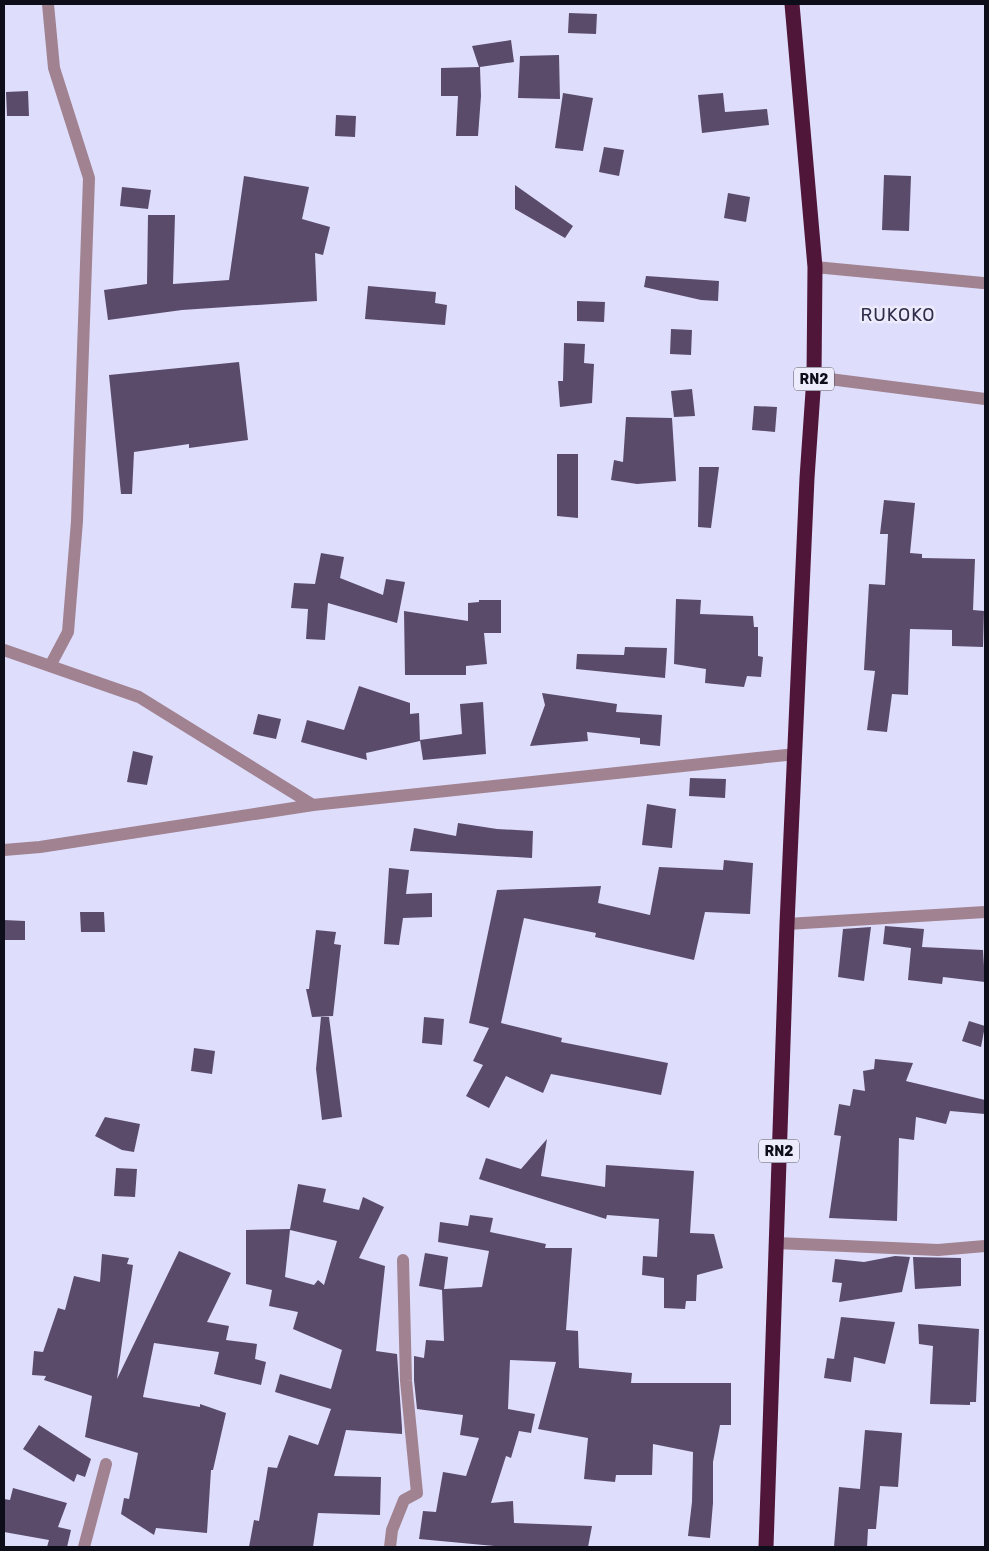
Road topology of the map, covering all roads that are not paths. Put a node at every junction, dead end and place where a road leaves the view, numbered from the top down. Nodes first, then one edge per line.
1 (48, 4) edge
2 (792, 4) edge
3 (815, 267) junction
4 (983, 283) dead end
5 (814, 377) junction
6 (985, 399) edge
7 (4, 650) edge
8 (50, 666) junction
9 (796, 754) junction
10 (313, 805) junction
11 (4, 850) edge
12 (985, 912) edge
13 (787, 924) junction
14 (776, 1243) junction
15 (985, 1246) edge
16 (403, 1260) dead end
17 (106, 1464) dead end
18 (84, 1547) edge
19 (390, 1547) edge
20 (766, 1547) edge

1 - 8 street
2 - 3 highway, RN2
3 - 4 street
3 - 5 highway, RN2
5 - 6 street
5 - 9 highway, RN2
7 - 8 street
8 - 10 street
9 - 10 street
9 - 13 highway, RN2
10 - 11 street
12 - 13 street
13 - 14 highway, RN2
14 - 15 street
14 - 20 highway, RN2
16 - 19 street
17 - 18 street

